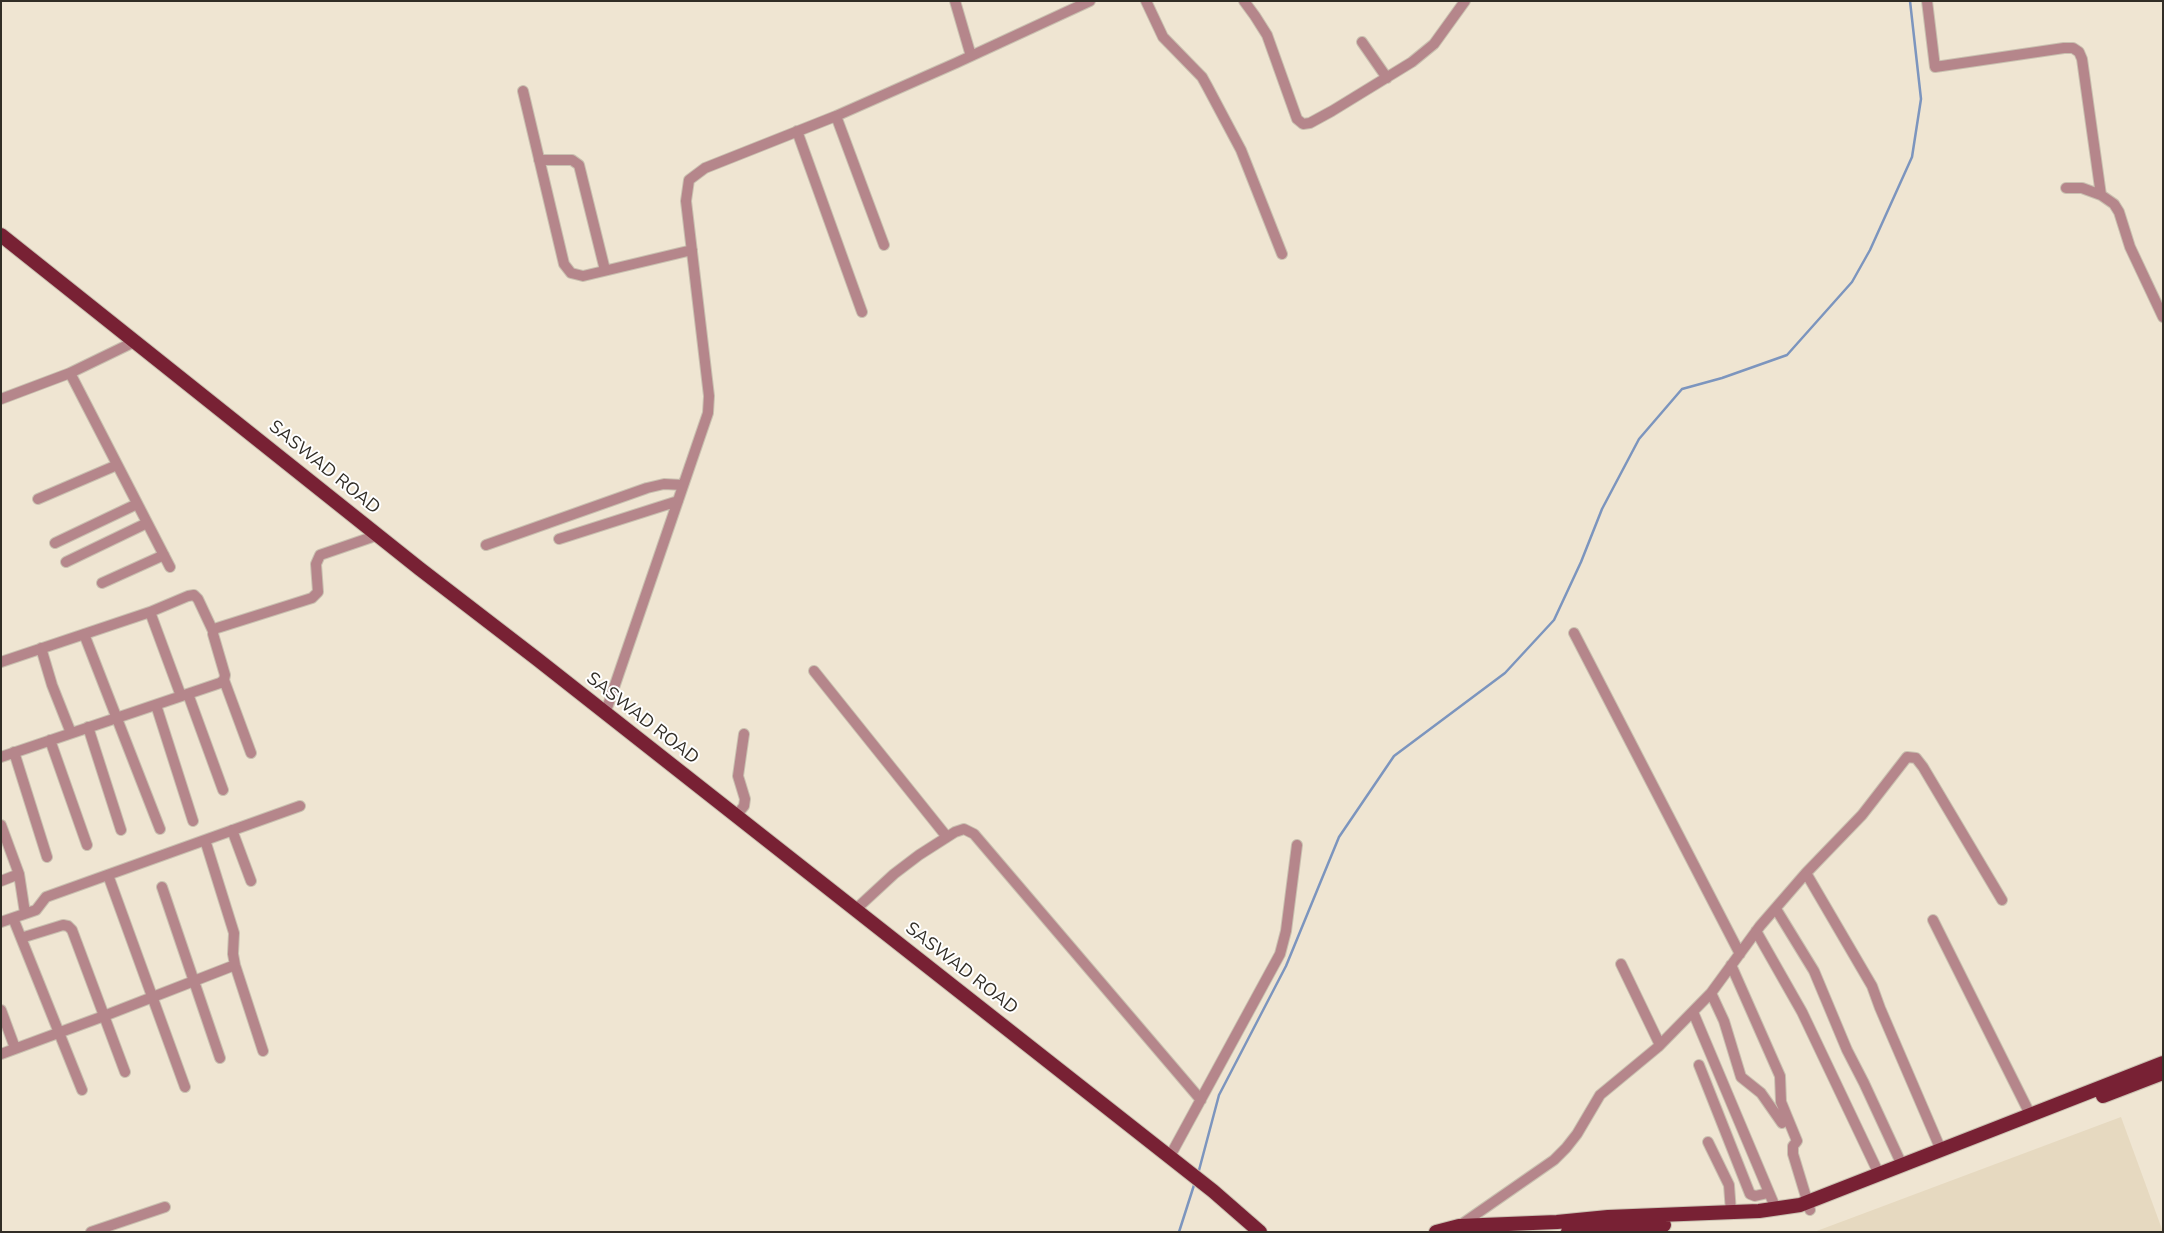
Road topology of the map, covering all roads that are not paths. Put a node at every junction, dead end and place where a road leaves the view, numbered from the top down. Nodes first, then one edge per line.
1 (955, 1) edge
2 (1090, 1) edge
3 (1146, 1) edge
4 (1244, 1) edge
5 (1466, 1) edge
6 (1926, 1) edge
7 (1362, 42) dead end
8 (971, 56) junction
9 (1387, 78) junction
10 (523, 90) dead end
11 (836, 116) junction
12 (797, 131) junction
13 (539, 160) junction
14 (2066, 188) dead end
15 (2101, 194) junction
16 (1, 235) edge
17 (884, 245) dead end
18 (692, 250) junction
19 (1282, 254) dead end
20 (606, 270) junction
21 (862, 312) dead end
22 (2163, 317) edge
23 (136, 341) junction
24 (70, 373) junction
25 (1, 399) edge
26 (117, 465) junction
27 (683, 485) junction
28 (38, 499) dead end
29 (678, 502) junction
30 (138, 504) junction
31 (147, 523) junction
32 (378, 535) junction
33 (559, 539) dead end
34 (55, 543) dead end
35 (486, 545) dead end
36 (164, 555) junction
37 (66, 562) dead end
38 (170, 567) dead end
39 (102, 583) dead end
40 (150, 612) junction
41 (213, 631) junction
42 (1574, 633) dead end
43 (84, 634) junction
44 (41, 648) junction
45 (1, 662) edge
46 (814, 671) dead end
47 (224, 680) junction
48 (184, 695) junction
49 (156, 705) junction
50 (605, 714) junction
51 (116, 718) junction
52 (88, 728) junction
53 (72, 733) junction
54 (744, 734) dead end
55 (50, 740) junction
56 (14, 752) junction
57 (251, 753) dead end
58 (1, 757) edge
59 (223, 790) dead end
60 (300, 806) dead end
61 (736, 816) junction
62 (193, 821) dead end
63 (1, 826) edge
64 (160, 829) dead end
65 (121, 830) dead end
66 (232, 830) junction
67 (947, 837) junction
68 (205, 840) junction
69 (1297, 844) dead end
70 (87, 845) dead end
71 (47, 856) dead end
72 (1806, 873) junction
73 (18, 874) junction
74 (108, 875) junction
75 (1, 881) edge
76 (251, 881) dead end
77 (162, 887) dead end
78 (2002, 900) dead end
79 (1776, 909) junction
80 (855, 910) junction
81 (25, 913) junction
82 (13, 918) junction
83 (1933, 920) dead end
84 (1, 922) edge
85 (1756, 931) junction
86 (21, 938) junction
87 (1740, 954) junction
88 (1621, 964) dead end
89 (235, 965) junction
90 (1730, 966) junction
91 (194, 980) junction
92 (1711, 993) junction
93 (152, 996) junction
94 (1, 1010) edge
95 (1693, 1012) junction
96 (104, 1016) junction
97 (60, 1033) junction
98 (1660, 1045) junction
99 (15, 1048) junction
100 (263, 1051) dead end
101 (1, 1054) edge
102 (220, 1058) dead end
103 (2163, 1063) edge
104 (1699, 1065) dead end
105 (125, 1072) dead end
106 (2163, 1073) edge
107 (185, 1087) dead end
108 (82, 1090) dead end
109 (1201, 1100) junction
110 (2030, 1114) junction
111 (1708, 1142) dead end
112 (1793, 1146) junction
113 (1942, 1150) junction
114 (1168, 1158) junction
115 (1902, 1165) junction
116 (1879, 1174) junction
117 (1768, 1193) junction
118 (1809, 1206) junction
119 (165, 1207) dead end
120 (1776, 1209) junction
121 (1732, 1212) junction
122 (1694, 1219) junction
123 (1598, 1226) edge
124 (1459, 1229) edge
125 (91, 1232) edge
126 (1260, 1232) edge
127 (1436, 1232) edge
128 (1568, 1232) edge

1 - 8 street
2 - 8 street
3 - 19 street
4 - 9 street
5 - 9 street
6 - 15 street
7 - 9 street
8 - 11 street
10 - 13 street
11 - 12 street
11 - 17 street
12 - 18 street
12 - 21 street
13 - 20 street
13 - 20 street
14 - 15 street
15 - 22 street
16 - 23 highway, SASWAD ROAD
18 - 20 street
18 - 27 street
23 - 24 street
23 - 32 highway, SASWAD ROAD
24 - 25 street
24 - 26 street
26 - 28 street
26 - 30 street
27 - 29 street
27 - 35 street
29 - 33 street
29 - 50 street
30 - 31 street
30 - 34 street
31 - 36 street
31 - 37 street
32 - 41 street
32 - 50 highway, SASWAD ROAD
36 - 38 street
36 - 39 street
40 - 41 street
40 - 43 street
40 - 48 street
41 - 47 street
42 - 87 street
43 - 44 street
43 - 51 street
44 - 45 street
44 - 53 street
46 - 67 street
47 - 48 street
47 - 57 street
48 - 49 street
48 - 59 street
49 - 51 street
49 - 62 street
50 - 61 highway, SASWAD ROAD
51 - 52 street
51 - 64 street
52 - 53 street
52 - 65 street
53 - 55 street
54 - 61 street
55 - 56 street
55 - 70 street
56 - 58 street
56 - 71 street
60 - 66 street
61 - 80 highway, SASWAD ROAD
63 - 73 street
66 - 68 street
66 - 76 street
67 - 80 street
67 - 109 street
68 - 74 street
68 - 89 street
69 - 109 street
72 - 78 street
72 - 79 street
72 - 113 street
73 - 75 street
73 - 81 street
74 - 81 street
74 - 93 street
77 - 91 street
79 - 85 street
79 - 115 street
80 - 114 highway, SASWAD ROAD
81 - 82 street
82 - 84 street
82 - 86 street
83 - 110 street
85 - 87 street
85 - 116 street
86 - 96 street
86 - 97 street
87 - 90 street
88 - 98 street
89 - 91 street
89 - 100 street
90 - 92 street
90 - 112 street
91 - 93 street
91 - 102 street
92 - 95 street
92 - 112 street
93 - 96 street
93 - 107 street
94 - 99 street
95 - 98 street
95 - 117 street
96 - 97 street
96 - 105 street
97 - 99 street
97 - 108 street
98 - 124 street
99 - 101 street
103 - 110 highway
104 - 117 street
106 - 118 highway
109 - 114 street
110 - 113 highway
111 - 121 street
112 - 118 street
113 - 115 highway
114 - 126 highway, SASWAD ROAD
115 - 116 highway
116 - 118 highway
117 - 120 street
118 - 120 highway
118 - 122 highway
119 - 125 street
120 - 121 highway
121 - 122 highway
122 - 123 highway
123 - 124 highway
123 - 128 highway
124 - 127 highway

